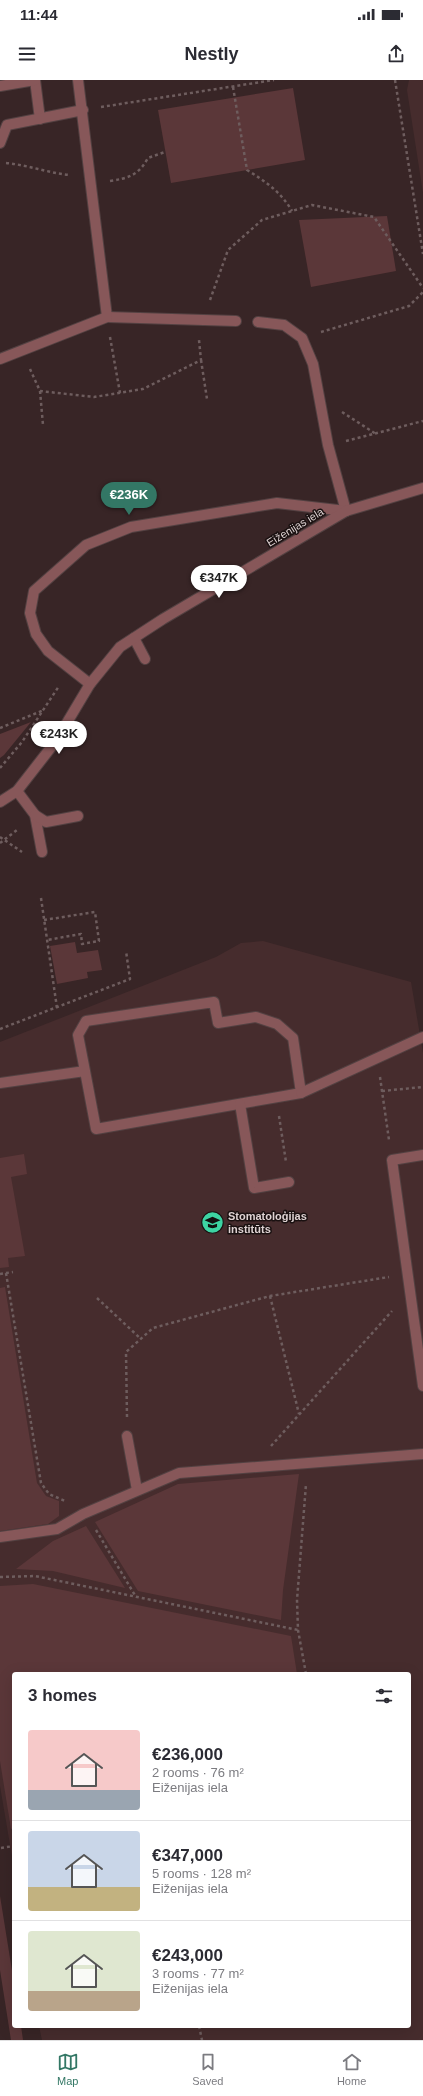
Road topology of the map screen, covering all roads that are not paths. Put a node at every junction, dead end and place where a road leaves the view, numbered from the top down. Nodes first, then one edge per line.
1 (35, 80) edge
2 (78, 80) edge
3 (0, 86) edge
4 (83, 110) junction
5 (40, 119) junction
6 (0, 143) edge
7 (107, 317) junction
8 (236, 321) dead end
9 (258, 322) dead end
10 (0, 359) edge
11 (423, 488) edge
12 (346, 511) junction
13 (134, 638) junction
14 (145, 659) dead end
15 (90, 684) junction
16 (17, 791) junction
17 (0, 802) edge
18 (35, 815) junction
19 (78, 816) dead end
20 (42, 852) dead end
21 (423, 1037) edge
22 (85, 1071) junction
23 (0, 1083) edge
24 (301, 1093) junction
25 (240, 1104) junction
26 (423, 1155) edge
27 (290, 1182) road end
28 (423, 1386) edge
29 (127, 1436) road end
30 (423, 1454) edge
31 (137, 1490) junction
32 (0, 1537) edge

1 - 3 street
1 - 5 street
2 - 4 street
4 - 5 street
4 - 7 street
5 - 6 street
7 - 8 street
7 - 10 street
9 - 12 street
11 - 12 street, Eiženijas iela
12 - 13 street, Eiženijas iela
12 - 15 street
13 - 14 street
13 - 15 street, Eiženijas iela
15 - 16 street, Eiženijas iela
16 - 17 street, Eiženijas iela
16 - 18 street
18 - 19 street
18 - 20 street
21 - 24 street
22 - 23 street
22 - 24 street
22 - 25 street
24 - 25 street
25 - 27 street
26 - 28 street
29 - 31 street
30 - 31 street
31 - 32 street

